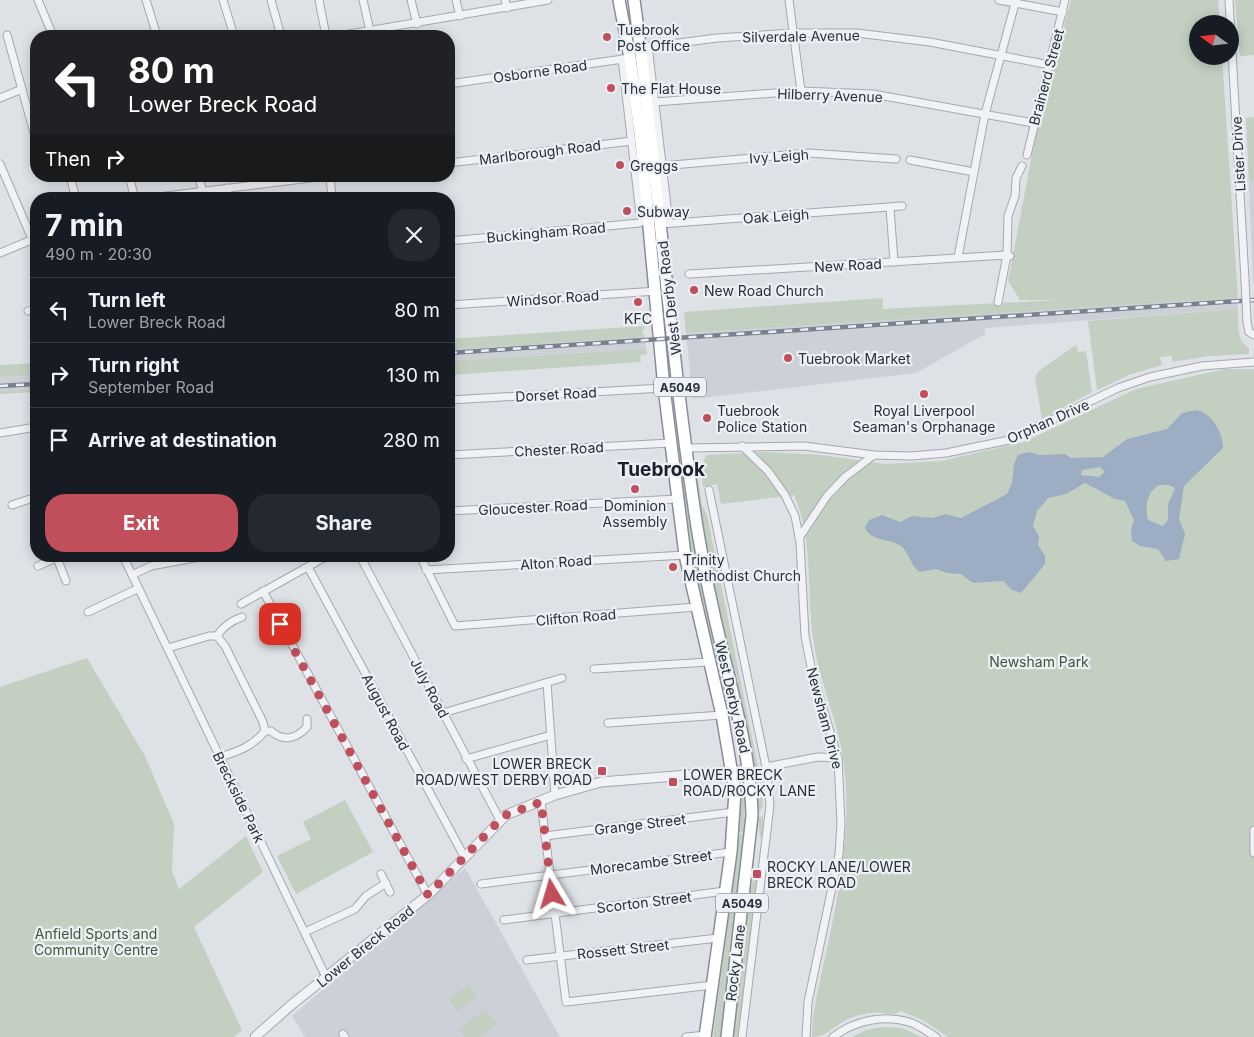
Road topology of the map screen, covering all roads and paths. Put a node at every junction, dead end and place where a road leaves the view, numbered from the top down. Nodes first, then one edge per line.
1 (38, 0) edge
2 (146, 0) edge
3 (223, 0) edge
4 (271, 0) edge
5 (318, 0) edge
6 (363, 0) edge
7 (411, 0) edge
8 (456, 0) edge
9 (548, 0) edge
10 (619, 0) edge
11 (634, 0) edge
12 (789, 0) edge
13 (998, 0) edge
14 (1066, 0) edge
15 (1229, 0) edge
16 (1015, 1) edge
17 (506, 4) edge
18 (1063, 12) junction
19 (460, 16) junction
20 (417, 24) junction
21 (51, 30) edge
22 (155, 30) edge
23 (232, 30) edge
24 (279, 30) edge
25 (325, 30) edge
26 (370, 30) edge
27 (377, 30) edge
28 (794, 33) junction
29 (7, 35) dead end
30 (644, 47) junction
31 (1000, 55) junction
32 (626, 59) junction
33 (1050, 65) junction
34 (455, 83) edge
35 (22, 89) junction
36 (801, 91) junction
37 (0, 98) edge
38 (655, 102) junction
39 (985, 114) junction
40 (30, 118) edge
41 (1034, 123) junction
42 (632, 141) junction
43 (1027, 154) dead end
44 (896, 159) dead end
45 (910, 160) dead end
46 (455, 162) edge
47 (0, 164) edge
48 (661, 166) junction
49 (1022, 166) dead end
50 (974, 172) junction
51 (200, 182) edge
52 (278, 182) edge
53 (227, 188) junction
54 (203, 191) junction
55 (195, 192) edge
56 (227, 192) edge
57 (902, 206) dead end
58 (890, 208) junction
59 (656, 224) junction
60 (30, 229) edge
61 (30, 240) edge
62 (455, 240) edge
63 (0, 253) edge
64 (1009, 256) junction
65 (958, 257) junction
66 (894, 262) junction
67 (688, 274) dead end
68 (657, 291) junction
69 (998, 302) dead end
70 (455, 305) edge
71 (1254, 335) edge
72 (1254, 362) edge
73 (664, 388) junction
74 (455, 400) edge
75 (30, 428) edge
76 (0, 433) edge
77 (670, 443) junction
78 (742, 446) junction
79 (688, 448) junction
80 (455, 455) edge
81 (874, 455) junction
82 (709, 490) dead end
83 (677, 499) junction
84 (30, 500) edge
85 (12, 504) dead end
86 (455, 511) edge
87 (799, 538) junction
88 (685, 554) junction
89 (47, 562) edge
90 (60, 562) edge
91 (126, 562) edge
92 (169, 562) edge
93 (317, 562) edge
94 (363, 562) edge
95 (423, 562) edge
96 (38, 566) dead end
97 (308, 567) junction
98 (426, 570) junction
99 (132, 575) junction
100 (66, 581) dead end
101 (137, 589) junction
102 (263, 591) junction
103 (241, 604) dead end
104 (696, 607) junction
105 (88, 612) dead end
106 (242, 618) dead end
107 (217, 636) junction
108 (168, 648) junction
109 (709, 662) junction
110 (594, 669) dead end
111 (562, 678) dead end
112 (547, 683) junction
113 (443, 712) junction
114 (722, 715) junction
115 (308, 719) dead end
116 (608, 723) dead end
117 (266, 730) junction
118 (551, 735) junction
119 (219, 757) junction
120 (838, 758) junction
121 (466, 759) junction
122 (766, 767) junction
123 (750, 770) junction
124 (732, 772) junction
125 (554, 795) junction
126 (541, 802) junction
127 (734, 812) junction
128 (500, 820) junction
129 (1254, 830) edge
130 (545, 836) junction
131 (731, 852) junction
132 (1254, 853) edge
133 (465, 858) junction
134 (381, 874) dead end
135 (550, 875) junction
136 (386, 883) junction
137 (481, 884) dead end
138 (725, 891) junction
139 (390, 892) dead end
140 (428, 895) junction
141 (554, 913) junction
142 (504, 920) dead end
143 (305, 932) junction
144 (718, 938) junction
145 (560, 955) junction
146 (527, 960) dead end
147 (326, 977) junction
148 (712, 985) junction
149 (706, 1036) edge
150 (255, 1037) edge
151 (686, 1037) edge
152 (727, 1037) edge
153 (742, 1037) edge
154 (806, 1037) edge
155 (833, 1037) edge
156 (936, 1037) edge

1 - 21 street
2 - 22 street
3 - 23 street
4 - 24 street
5 - 25 street
6 - 26 street
7 - 20 street
8 - 19 street
9 - 17 street
10 - 32 highway, West Derby Road / A5049
11 - 30 highway, West Derby Road / A5049
12 - 28 street
13 - 16 street
14 - 18 street, Brainerd Street
15 - 71 street, Lister Drive, bridge
16 - 18 street
16 - 31 street
17 - 19 street
18 - 33 street, Brainerd Street
19 - 20 street
20 - 27 street
28 - 30 street, Silverdale Avenue
28 - 31 street, Silverdale Avenue
28 - 36 street
29 - 35 street
30 - 38 street
30 - 59 highway, West Derby Road / A5049
31 - 33 street, Silverdale Avenue
31 - 39 street
32 - 34 street, Osborne Road
32 - 42 street, West Derby Road
32 - 59 highway, West Derby Road / A5049
33 - 41 street, Brainerd Street
35 - 37 street
35 - 40 street
36 - 38 street, Hilberry Avenue
36 - 39 street, Hilberry Avenue
38 - 48 street
39 - 41 street, Hilberry Avenue
39 - 50 street
41 - 43 street, Brainerd Street
42 - 46 street, Marlborough Road
42 - 59 street, West Derby Road
44 - 48 street, Ivy Leigh
45 - 50 street
47 - 60 street
48 - 59 street
49 - 64 street
50 - 65 street
51 - 54 street
52 - 53 street
53 - 54 street
53 - 56 street
54 - 55 street
57 - 58 street, Oak Leigh
58 - 59 street, Oak Leigh
58 - 66 street
59 - 62 street, Buckingham Road
59 - 68 highway, West Derby Road / A5049
59 - 79 highway, West Derby Road / A5049
61 - 63 street
64 - 65 street, New Road
64 - 69 street
65 - 66 street, New Road
66 - 67 street, New Road
68 - 70 street, Windsor Road
68 - 73 highway, West Derby Road / A5049
72 - 81 street, Orphan Drive
73 - 74 street, Dorset Road
73 - 77 highway, West Derby Road / A5049
75 - 76 street
77 - 79 highway
77 - 80 street, Chester Road
77 - 83 highway, West Derby Road / A5049
78 - 79 street, Orphan Drive
78 - 81 street, Orphan Drive
78 - 87 street, Newsham Drive
79 - 123 highway, West Derby Road / A5049
81 - 87 street
82 - 122 street
83 - 86 street, Gloucester Road
83 - 88 highway, West Derby Road / A5049
84 - 85 street
87 - 120 street, Newsham Drive
88 - 98 street, Alton Road
88 - 104 highway, West Derby Road / A5049
89 - 96 street
90 - 100 street
91 - 99 street, Breckside Park
92 - 99 street
93 - 97 street
94 - 113 street, July Road
95 - 98 street
97 - 102 street
97 - 133 street, August Road
98 - 104 street, Clifton Road
99 - 101 street, Breckside Park
101 - 105 street
101 - 108 street, Breckside Park
102 - 103 street
102 - 140 street
104 - 109 highway, West Derby Road / A5049
106 - 107 street
107 - 108 street
107 - 117 street
108 - 119 street, Breckside Park
109 - 110 street
109 - 114 highway, West Derby Road / A5049
111 - 112 street
112 - 113 street
112 - 118 street
113 - 121 street, July Road
114 - 116 street
114 - 124 highway, West Derby Road / A5049
115 - 117 street
117 - 119 street
118 - 121 street
118 - 125 street
119 - 143 street, Breckside Park
120 - 122 street
120 - 154 street, Newsham Drive
121 - 128 street, July Road
122 - 153 street
123 - 124 street, Lower Breck Road
123 - 152 highway, Rocky Lane / A5049
124 - 125 street, Lower Breck Road
124 - 127 highway, Rocky Lane / A5049
125 - 126 street, Lower Breck Road
126 - 128 street, Lower Breck Road
126 - 130 street
127 - 130 street, Grange Street
127 - 131 highway, Rocky Lane / A5049
128 - 133 street, Lower Breck Road
129 - 132 street
130 - 135 street
131 - 135 street, Morecambe Street
131 - 138 highway, Rocky Lane / A5049
133 - 140 street, Lower Breck Road
134 - 136 street
135 - 137 street, Morecambe Street
135 - 141 street
136 - 139 street
136 - 143 street
138 - 141 street, Scorton Street
138 - 144 highway, Rocky Lane / A5049
140 - 147 street, Lower Breck Road
141 - 142 street, Scorton Street
141 - 145 street
143 - 147 street, Breckside Park
144 - 145 street, Rossett Street
144 - 148 highway, Rocky Lane / A5049
145 - 146 street, Rossett Street
145 - 148 street
147 - 150 street, Lower Breck Road
148 - 149 highway, Rocky Lane / A5049
149 - 151 street
155 - 156 street

